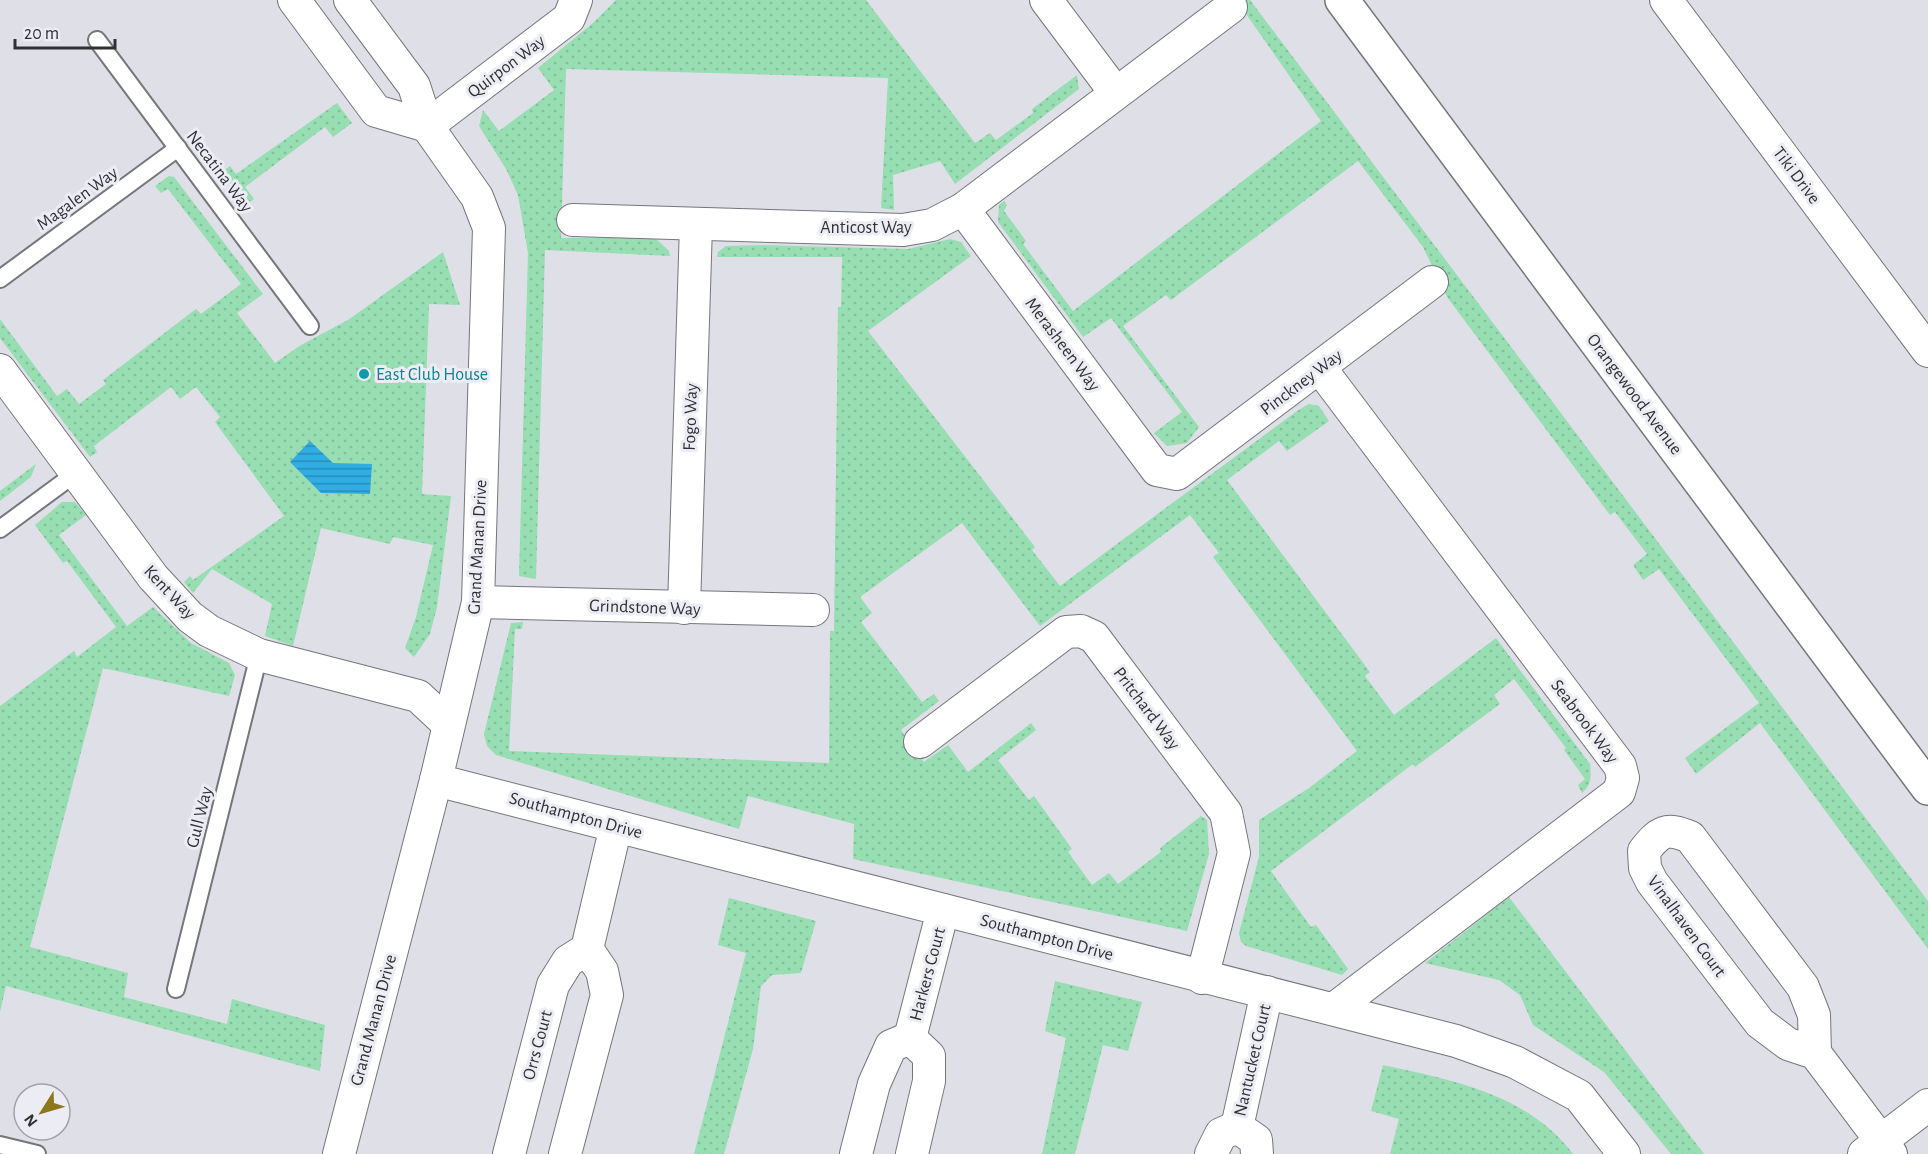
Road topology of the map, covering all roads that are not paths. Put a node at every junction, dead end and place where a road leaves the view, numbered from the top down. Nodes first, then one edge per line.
1 (294, 0) edge
2 (350, 0) edge
3 (576, 0) edge
4 (1046, 0) edge
5 (1342, 0) edge
6 (1665, 0) edge
7 (1231, 7) dead end
8 (97, 40) dead end
9 (1115, 92) junction
10 (427, 126) junction
11 (178, 148) junction
12 (963, 210) junction
13 (573, 220) dead end
14 (696, 225) junction
15 (0, 279) edge
16 (1432, 282) dead end
17 (310, 326) dead end
18 (1928, 351) edge
19 (1320, 368) junction
20 (0, 370) edge
21 (76, 473) junction
22 (1167, 473) joint
23 (0, 529) edge
24 (478, 602) junction
25 (684, 608) junction
26 (813, 610) dead end
27 (259, 655) junction
28 (448, 724) junction
29 (921, 742) dead end
30 (436, 780) junction
31 (1928, 788) edge
32 (616, 826) junction
33 (944, 910) junction
34 (587, 949) junction
35 (1202, 978) junction
36 (176, 989) dead end
37 (1267, 992) junction
38 (1334, 1009) junction
39 (910, 1038) junction
40 (1815, 1053) junction
41 (1928, 1105) edge
42 (1237, 1127) junction
43 (0, 1145) edge
44 (1878, 1150) edge
45 (37, 1154) edge
46 (339, 1154) edge
47 (509, 1154) edge
48 (565, 1154) edge
49 (856, 1154) edge
50 (912, 1154) edge
51 (1211, 1154) edge
52 (1257, 1154) edge
53 (1624, 1154) edge

1 - 10 street
2 - 10 street, Grand Manan Drive
3 - 10 street, Quirpon Way
4 - 9 street
5 - 31 street, Orangewood Avenue
6 - 18 street, Tiki Drive
7 - 9 street, Anticost Way
8 - 11 lane, Necatina Way
9 - 12 street, Anticost Way
10 - 24 street, Grand Manan Drive
11 - 15 lane, Magalen Way
11 - 17 lane, Necatina Way
12 - 14 street, Anticost Way
12 - 22 street, Merasheen Way
13 - 14 street, Anticost Way
14 - 25 street, Fogo Way
16 - 19 street, Pinckney Way
19 - 22 street, Pinckney Way
19 - 38 street, Seabrook Way
20 - 21 street, Kent Way
21 - 23 lane
21 - 27 street, Kent Way
24 - 25 street, Grindstone Way
24 - 28 street, Grand Manan Drive
25 - 26 street, Grindstone Way
27 - 28 street, Kent Way
27 - 36 lane, Gull Way
28 - 30 street, Grand Manan Drive
29 - 35 street, Pritchard Way
30 - 32 street, Southampton Drive
30 - 46 street, Grand Manan Drive
32 - 33 street, Southampton Drive
32 - 34 street
33 - 35 street, Southampton Drive
33 - 39 street, Harkers Court
34 - 47 street, Orrs Court
34 - 48 street
35 - 37 street, Southampton Drive
37 - 38 street, Southampton Drive
37 - 42 street, Nantucket Court
38 - 53 street, Southampton Drive
39 - 49 street, Harkers Court
39 - 50 street, Harkers Court
40 - 40 street, Vinalhaven Court
40 - 44 street
41 - 44 street
42 - 51 street, Nantucket Court
42 - 52 street, Nantucket Court
43 - 45 lane

